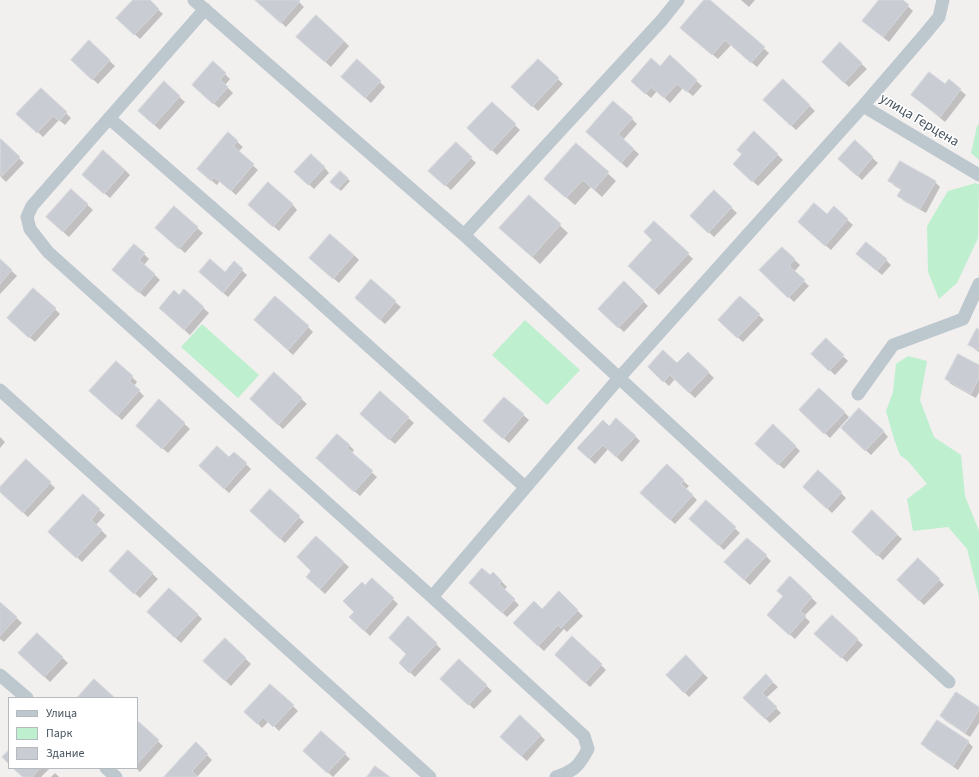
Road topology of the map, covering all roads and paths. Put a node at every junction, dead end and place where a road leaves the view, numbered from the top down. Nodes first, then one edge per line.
1 (194, 0) edge
2 (678, 0) edge
3 (944, 0) edge
4 (205, 9) junction
5 (863, 106) junction
6 (110, 118) junction
7 (979, 175) edge
8 (464, 235) junction
9 (979, 284) edge
10 (619, 378) junction
11 (0, 390) edge
12 (858, 394) dead end
13 (525, 487) junction
14 (432, 597) junction
15 (0, 674) edge
16 (949, 682) dead end
17 (25, 697) edge
18 (107, 769) edge
19 (116, 777) edge
20 (430, 777) edge
21 (556, 777) edge

1 - 4 street
2 - 8 street
3 - 5 street
4 - 6 street
4 - 8 street
5 - 7 street, улица Герцена
5 - 10 street
6 - 13 street
6 - 14 street
8 - 10 street
9 - 12 street
10 - 13 street
10 - 16 street
11 - 20 street
13 - 14 street
14 - 21 street
15 - 17 street
18 - 19 street

